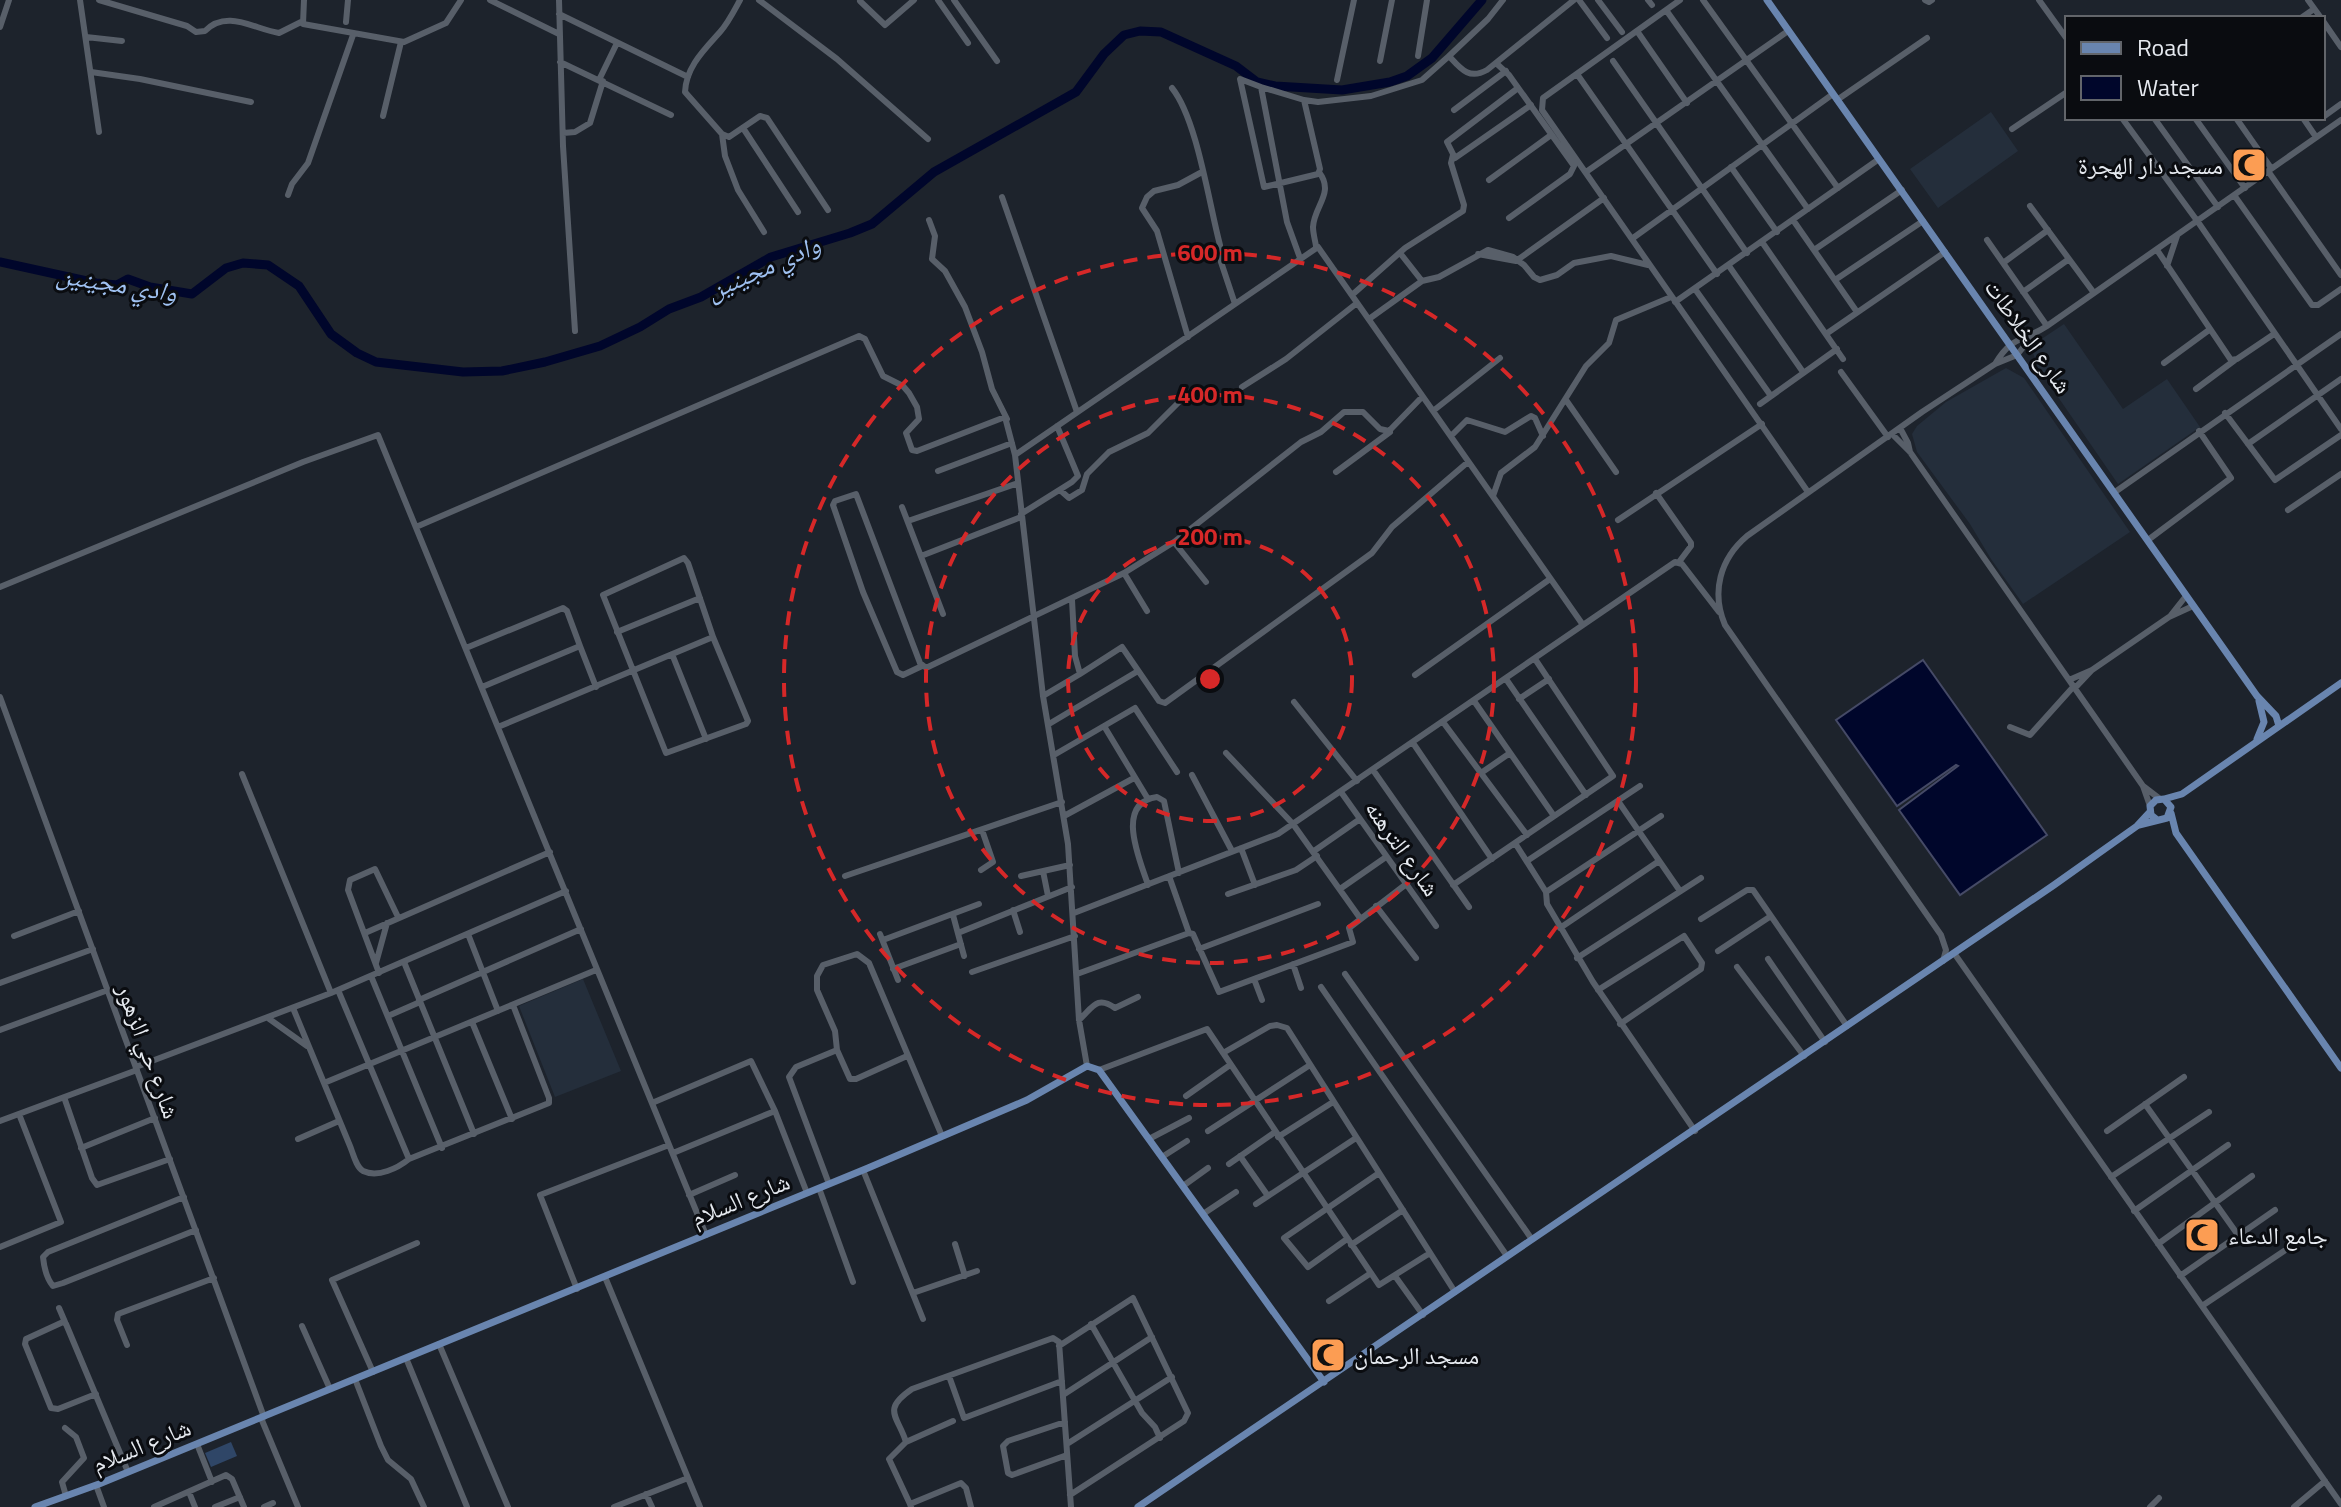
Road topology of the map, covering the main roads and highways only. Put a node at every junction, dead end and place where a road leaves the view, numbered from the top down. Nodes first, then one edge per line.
1 (1767, 0) edge
2 (2341, 683) edge
3 (2257, 696) junction
4 (2279, 726) junction
5 (2254, 743) junction
6 (2182, 794) junction
7 (2162, 799) junction
8 (2150, 809) junction
9 (2171, 811) junction
10 (2158, 820) junction
11 (2137, 826) junction
12 (2176, 833) junction
13 (2341, 1068) edge
14 (1324, 1382) junction
15 (35, 1507) edge
16 (1138, 1507) edge

1 - 3 main road, شارع الخلاطات
2 - 4 main road
3 - 4 main road, شارع الخلاطات
3 - 5 main road
4 - 5 main road
5 - 6 main road
6 - 7 main road
6 - 9 main road
7 - 8 main road
7 - 9 main road
8 - 10 main road
8 - 11 main road
9 - 10 main road
9 - 12 main road
10 - 11 main road
10 - 12 main road
11 - 14 main road
12 - 13 main road
14 - 15 main road, شارع السلام
14 - 16 main road

